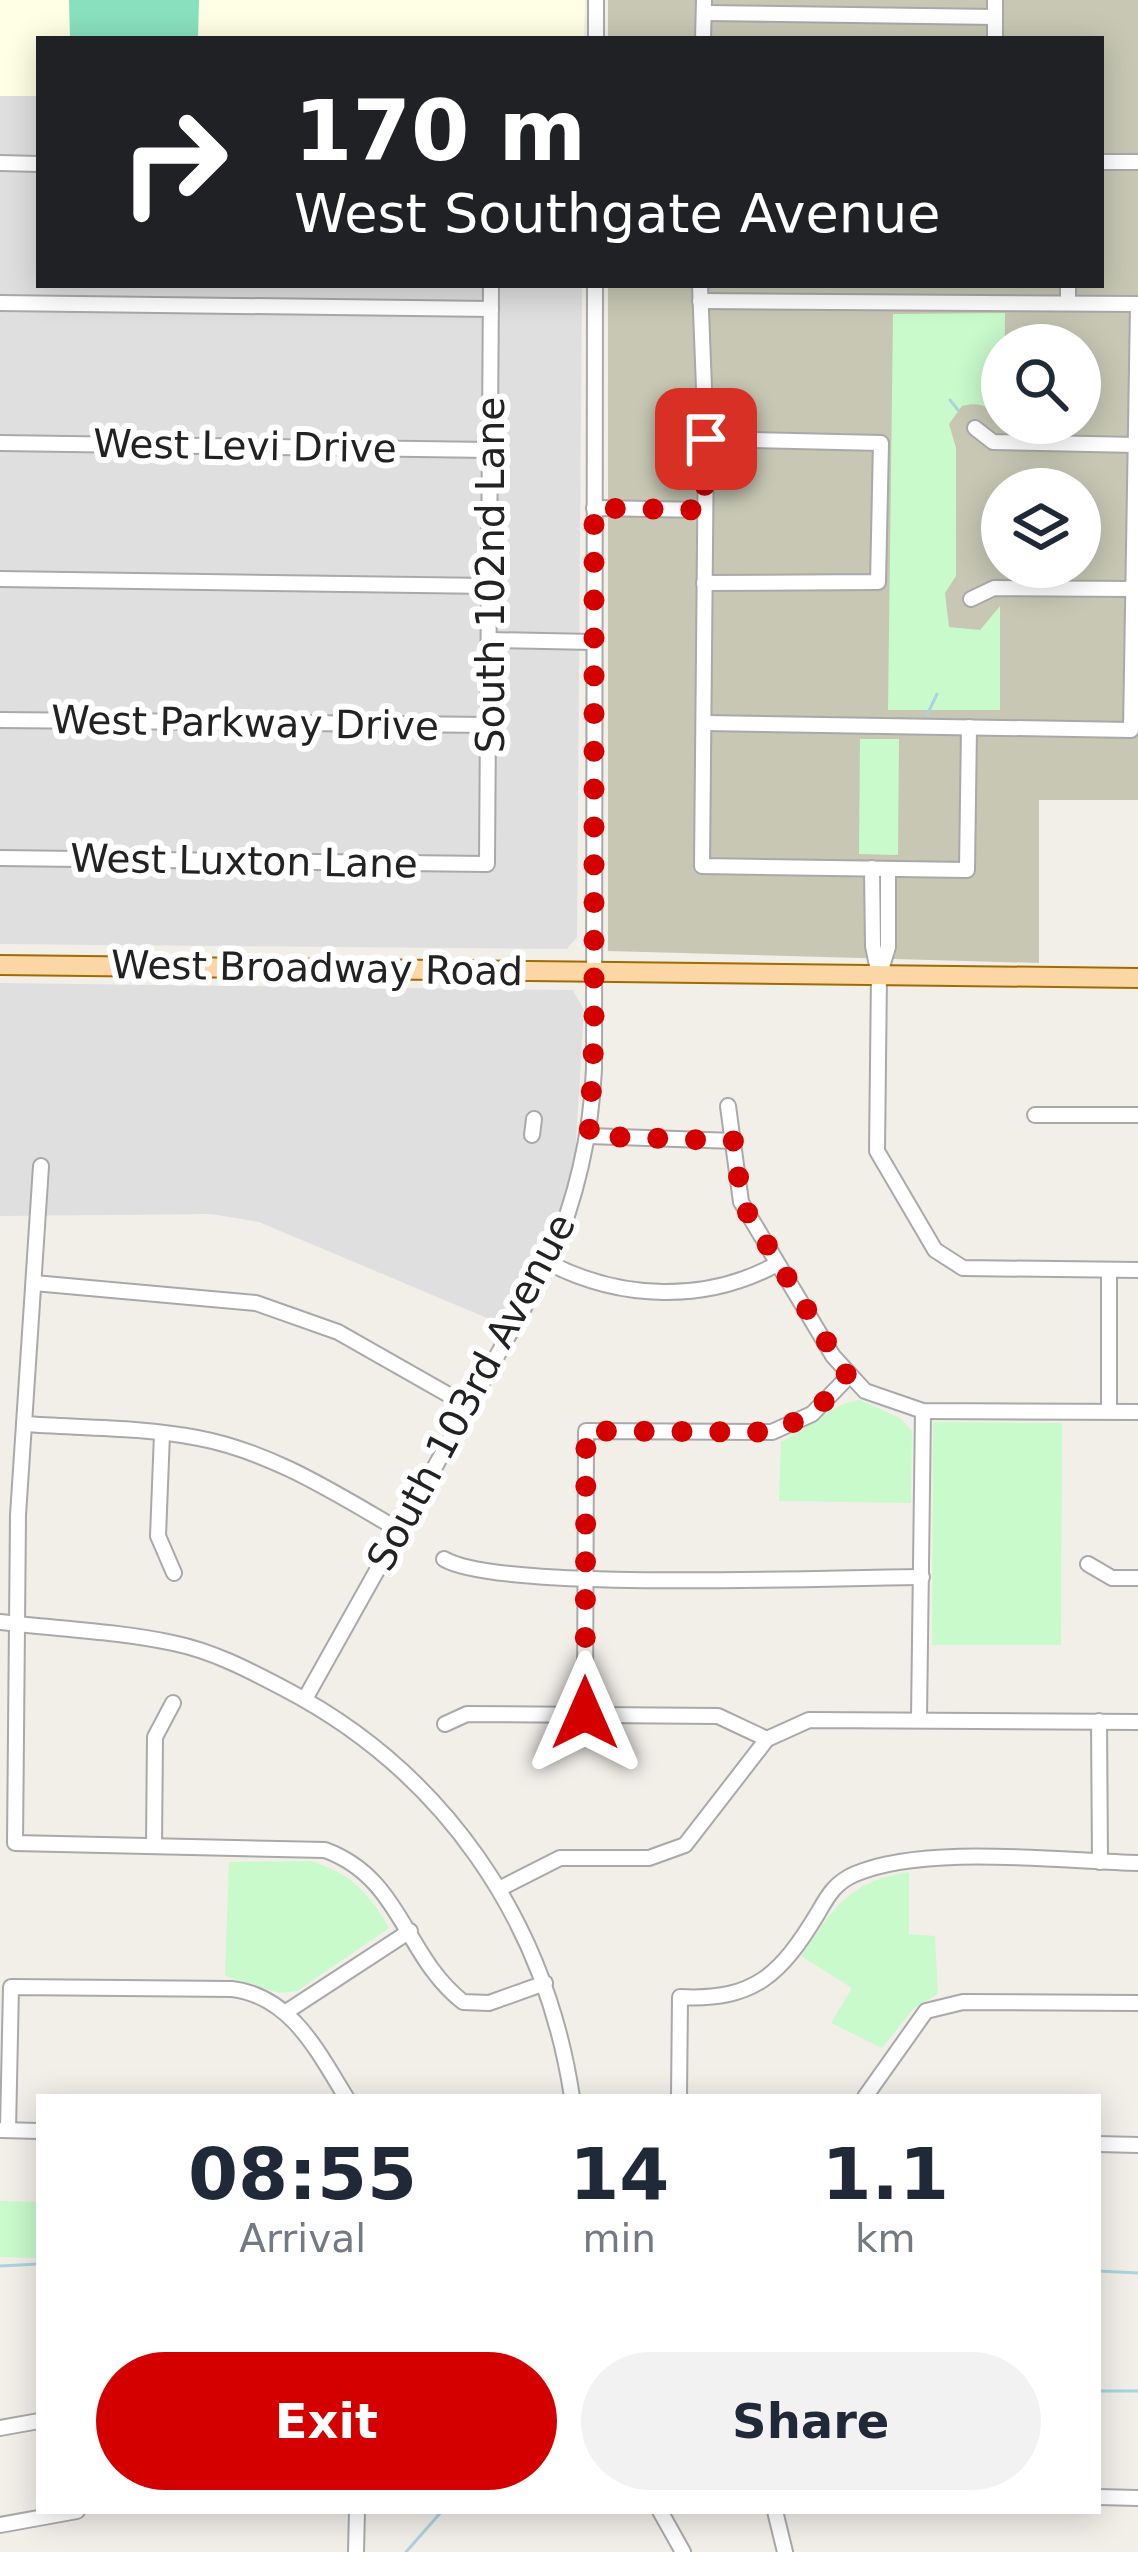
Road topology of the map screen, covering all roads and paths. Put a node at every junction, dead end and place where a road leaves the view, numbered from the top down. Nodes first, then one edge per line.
1 (596, 0) edge
2 (995, 0) edge
3 (704, 6) edge
4 (995, 17) junction
5 (596, 36) edge
6 (995, 36) edge
7 (1104, 162) edge
8 (1138, 162) edge
9 (0, 164) edge
10 (36, 164) edge
11 (491, 288) edge
12 (595, 288) edge
13 (1068, 288) edge
14 (700, 293) edge
15 (0, 303) edge
16 (1068, 303) junction
17 (1138, 305) edge
18 (491, 309) junction
19 (975, 428) dead end
20 (706, 439) junction
21 (0, 443) edge
22 (1137, 445) edge
23 (490, 450) junction
24 (594, 508) junction
25 (704, 510) junction
26 (0, 579) edge
27 (704, 583) junction
28 (490, 586) junction
29 (1133, 589) junction
30 (971, 598) dead end
31 (490, 640) junction
32 (594, 642) junction
33 (0, 721) edge
34 (704, 723) junction
35 (489, 725) junction
36 (969, 727) junction
37 (0, 858) edge
38 (488, 864) joint
39 (880, 868) junction
40 (0, 964) edge
41 (592, 971) junction
42 (879, 975) junction
43 (1138, 978) edge
44 (728, 1106) dead end
45 (1035, 1115) dead end
46 (1138, 1115) edge
47 (589, 1136) junction
48 (735, 1141) junction
49 (41, 1166) dead end
50 (549, 1263) junction
51 (777, 1264) junction
52 (1109, 1270) junction
53 (1138, 1270) edge
54 (34, 1283) junction
55 (848, 1377) junction
56 (470, 1407) junction
57 (923, 1411) junction
58 (1108, 1411) junction
59 (1138, 1412) edge
60 (24, 1424) junction
61 (162, 1434) junction
62 (399, 1530) junction
63 (444, 1559) dead end
64 (1088, 1564) dead end
65 (174, 1573) dead end
66 (585, 1576) junction
67 (922, 1577) junction
68 (1138, 1578) edge
69 (8, 1623) edge
70 (305, 1699) junction
71 (173, 1702) dead end
72 (585, 1713) junction
73 (920, 1718) junction
74 (1100, 1721) junction
75 (1138, 1722) edge
76 (445, 1724) dead end
77 (766, 1739) junction
78 (154, 1846) junction
79 (1100, 1862) junction
80 (1138, 1863) edge
81 (501, 1888) junction
82 (410, 1931) junction
83 (545, 1984) junction
84 (1138, 2003) edge
85 (286, 2012) junction
86 (344, 2094) edge
87 (571, 2094) edge
88 (679, 2094) edge
89 (868, 2094) edge
90 (4, 2130) edge
91 (36, 2131) edge
92 (1101, 2144) edge
93 (1138, 2145) edge
94 (36, 2422) edge
95 (0, 2428) edge
96 (1101, 2497) edge
97 (1138, 2498) edge
98 (60, 2514) edge
99 (357, 2514) edge
100 (662, 2514) edge
101 (777, 2514) edge
102 (0, 2525) edge
103 (356, 2552) edge
104 (682, 2552) edge
105 (785, 2552) edge

1 - 5 street
2 - 4 street
3 - 4 street
4 - 6 street
7 - 8 street
9 - 10 street
11 - 18 street, South 102nd Lane
12 - 24 street, South 103rd Avenue
13 - 16 street
14 - 16 street
14 - 20 street
15 - 18 street
16 - 17 street
17 - 22 street
18 - 23 street, South 102nd Lane
19 - 22 street
20 - 25 street
20 - 27 street
21 - 23 street, West Levi Drive
22 - 29 street
23 - 28 street, South 102nd Lane
24 - 25 street
24 - 32 street, South 103rd Avenue
25 - 27 street
26 - 28 street
27 - 34 street
28 - 31 street, South 102nd Lane
29 - 30 street
29 - 36 street
31 - 32 street
31 - 35 street, South 102nd Lane
32 - 41 street, South 103rd Avenue
33 - 35 street, West Parkway Drive
34 - 36 street
34 - 39 street
35 - 38 street, South 102nd Lane
36 - 39 street
37 - 38 street, West Luxton Lane
39 - 42 street
40 - 41 main road, West Broadway Road
41 - 42 main road, West Broadway Road
41 - 47 street, South 103rd Avenue
42 - 43 main road, West Broadway Road
42 - 52 street
44 - 48 street
45 - 46 street
47 - 48 street
47 - 50 street, South 103rd Avenue
48 - 51 street
49 - 54 street
50 - 51 street
50 - 56 street, South 103rd Avenue
51 - 55 street
52 - 53 street
52 - 58 street
54 - 56 street
54 - 60 street
55 - 57 street
55 - 66 street
56 - 62 street, South 103rd Avenue
57 - 58 street
57 - 67 street
58 - 59 street
60 - 61 street
60 - 69 street
61 - 62 street
61 - 65 street
62 - 70 street, South 103rd Avenue
63 - 66 street
64 - 68 street
66 - 67 street
66 - 72 street
67 - 73 street
69 - 70 street
69 - 78 street
70 - 81 street
71 - 78 street
72 - 76 street
72 - 77 street
73 - 74 street
73 - 77 street
74 - 75 street
74 - 79 street
77 - 81 street
78 - 82 street
79 - 80 street
79 - 88 street
81 - 83 street
82 - 83 street
82 - 85 street
83 - 87 street
84 - 89 street
85 - 86 street
85 - 90 street
90 - 91 street
92 - 93 street
94 - 95 street
96 - 97 street
98 - 102 street
99 - 103 street
100 - 104 street
101 - 105 street

